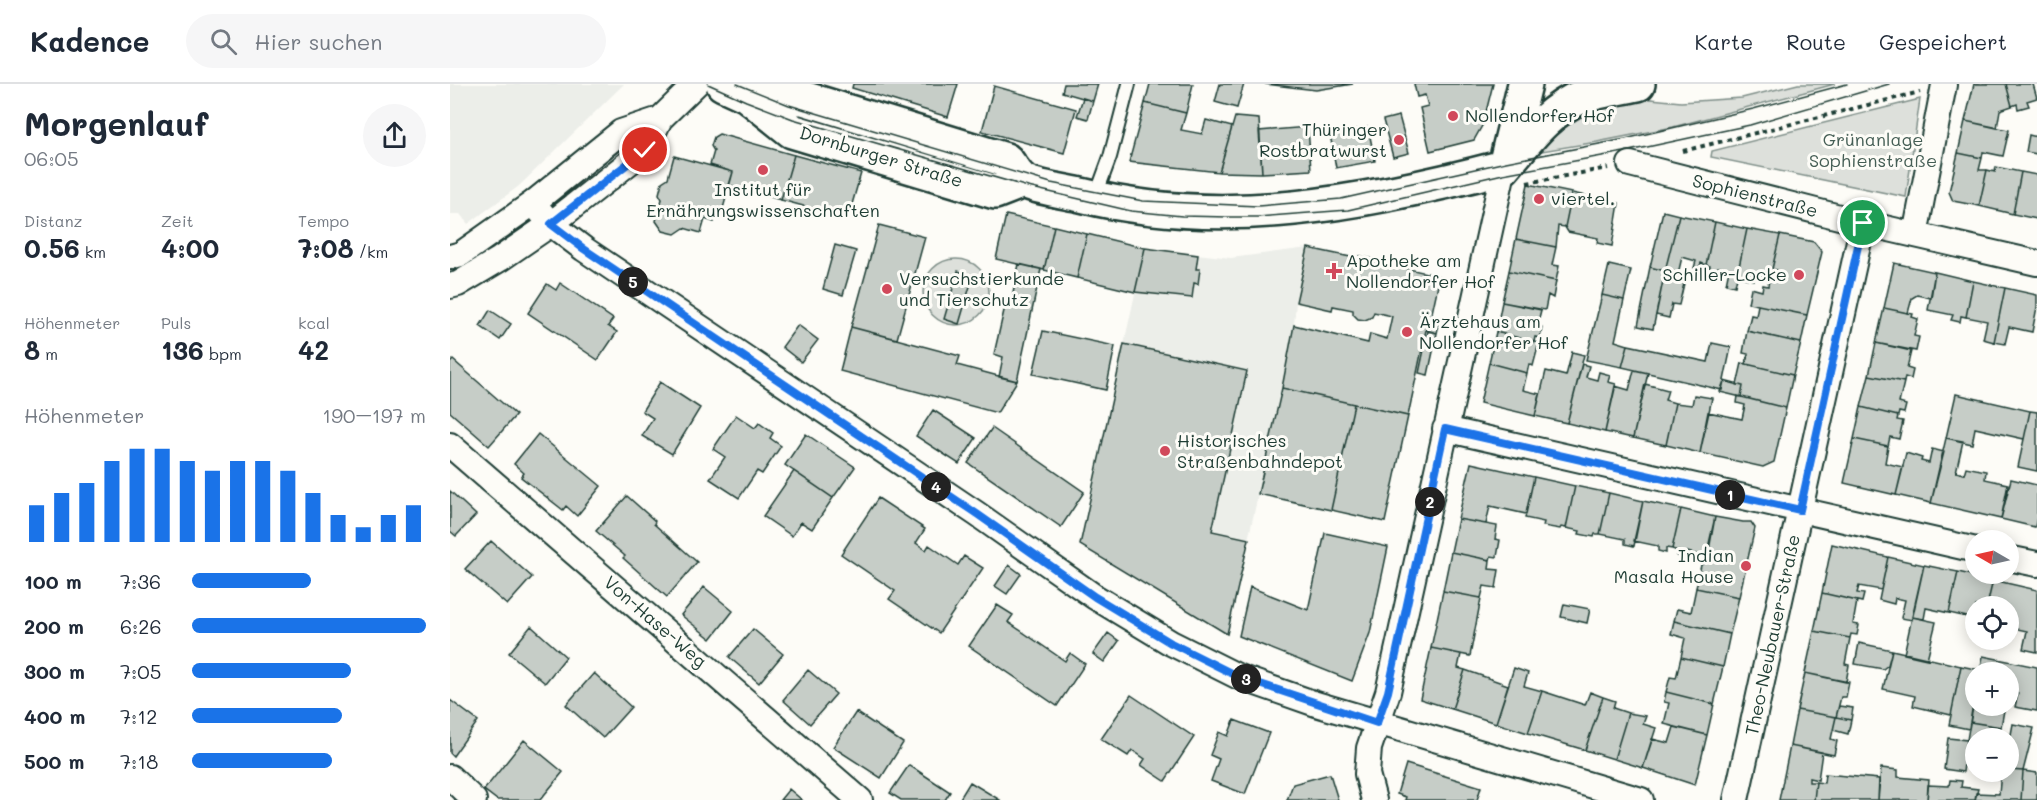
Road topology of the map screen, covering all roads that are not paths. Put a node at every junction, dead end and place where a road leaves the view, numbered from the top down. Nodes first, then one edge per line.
1 (696, 84) edge
2 (1129, 84) edge
3 (1525, 84) edge
4 (1638, 84) edge
5 (1944, 85) edge
6 (735, 90) edge
7 (660, 119) junction
8 (1629, 165) road end
9 (1514, 175) junction
10 (1094, 199) junction
11 (533, 203) junction
12 (1863, 223) junction
13 (551, 224) junction
14 (1915, 235) junction
15 (450, 257) edge
16 (2037, 263) edge
17 (450, 286) edge
18 (1445, 429) junction
19 (450, 445) edge
20 (1800, 510) junction
21 (1965, 548) edge
22 (2019, 560) edge
23 (2037, 564) edge
24 (1377, 723) junction
25 (450, 777) edge
26 (474, 800) edge
27 (860, 800) edge
28 (1374, 800) edge
29 (1641, 800) edge
30 (1736, 800) edge

1 - 7 street
2 - 10 lane
3 - 9 street
4 - 9 street
5 - 14 street
6 - 10 street, Dornburger Straße
7 - 11 street
7 - 13 street
8 - 12 street, Sophienstraße
9 - 10 street, Dornburger Straße
9 - 18 street
11 - 13 street
11 - 15 street
12 - 14 street, Sophienstraße
12 - 20 street, Theo-Neubauer-Straße
13 - 17 street
13 - 24 street
14 - 16 street, Sophienstraße
18 - 20 street
18 - 24 street
19 - 27 street, Von-Hase-Weg
20 - 21 street
20 - 30 street, Theo-Neubauer-Straße
22 - 23 street
24 - 28 street
24 - 29 street
25 - 26 street

